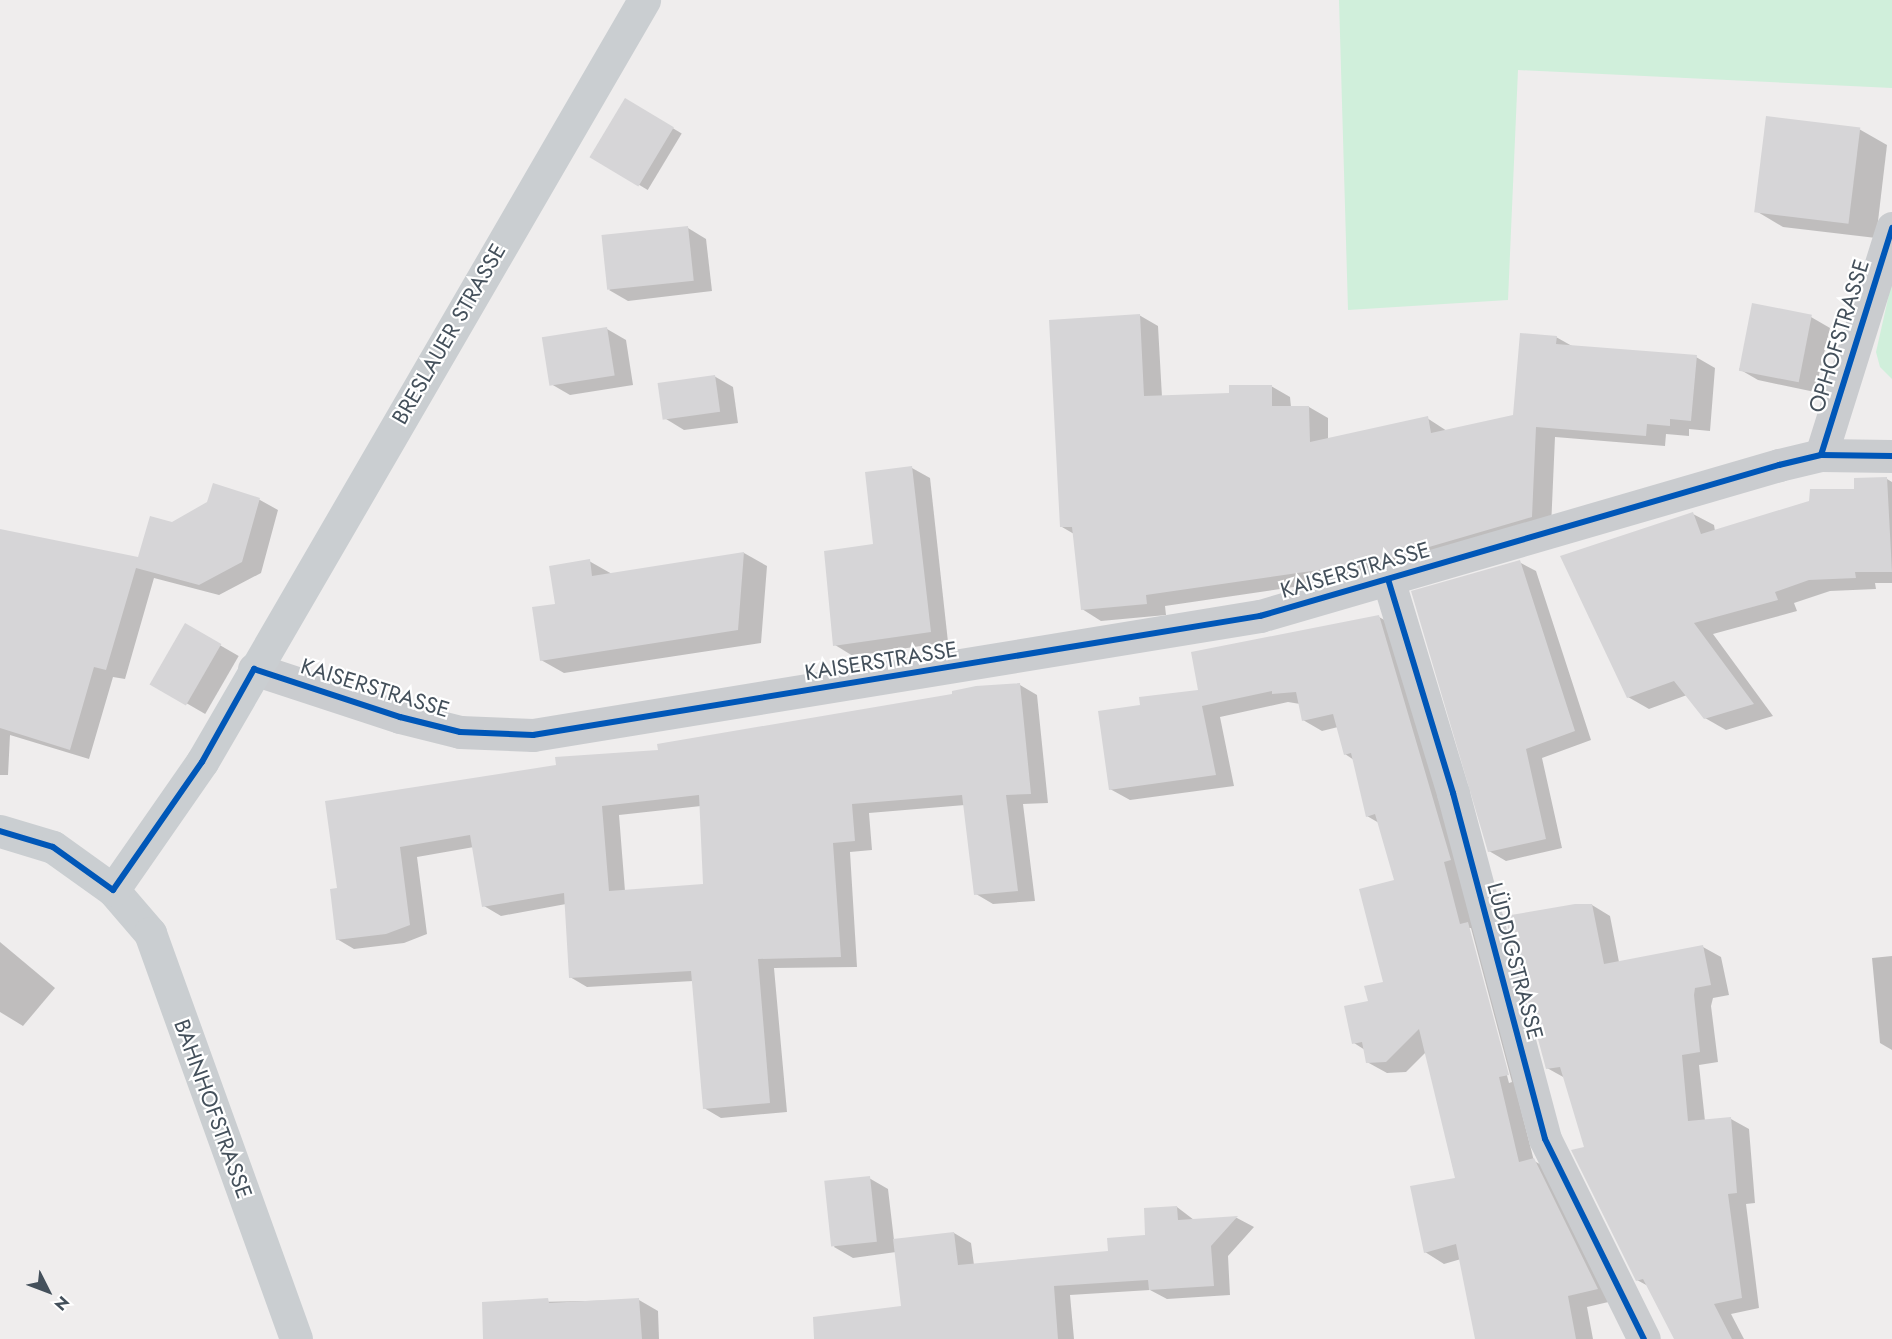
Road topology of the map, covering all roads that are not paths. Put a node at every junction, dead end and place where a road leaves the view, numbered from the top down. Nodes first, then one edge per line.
1 (644, 0) edge
2 (1892, 228) edge
3 (1821, 455) junction
4 (1892, 456) edge
5 (1388, 579) junction
6 (254, 669) junction
7 (0, 831) edge
8 (113, 890) junction
9 (296, 1339) edge
10 (1644, 1339) edge

1 - 6 street, BRESLAUER STRASSE
2 - 3 street, OPHOFSTRASSE
3 - 4 street, KAISERSTRASSE
3 - 5 street, KAISERSTRASSE
5 - 6 street, KAISERSTRASSE
5 - 10 street, LÜDDIGSTRASSE
6 - 8 street
7 - 8 street
8 - 9 street, BAHNHOFSTRASSE

